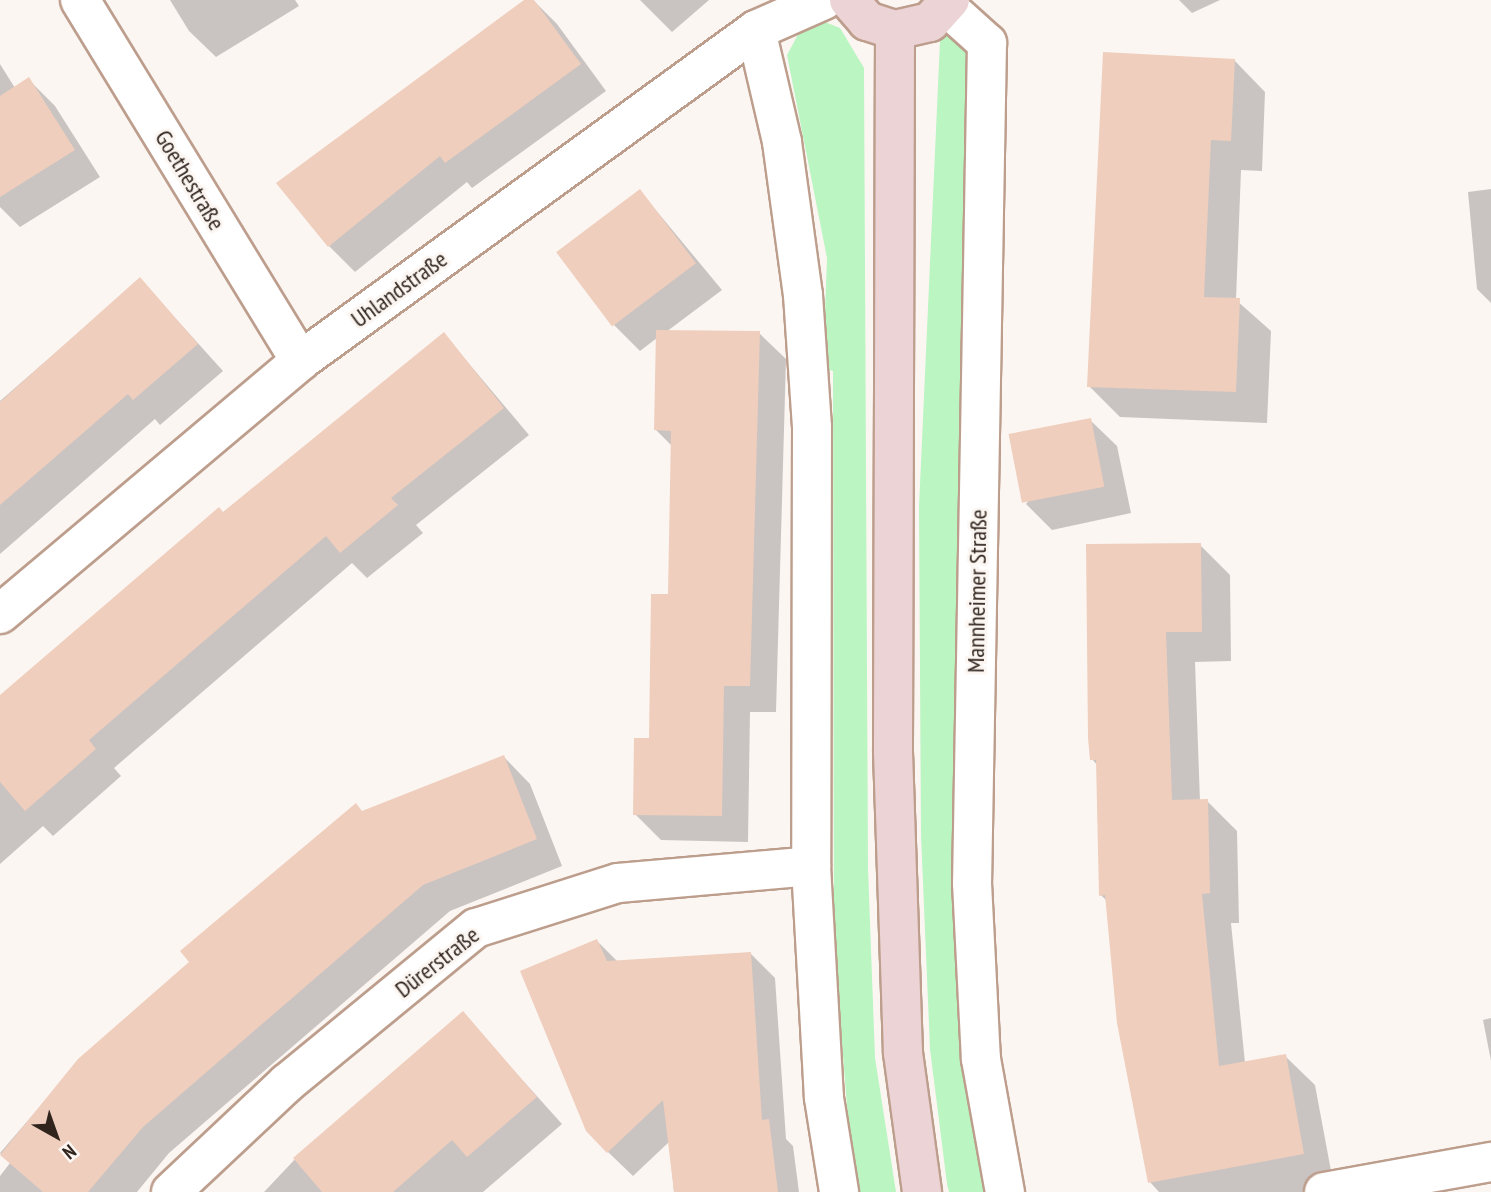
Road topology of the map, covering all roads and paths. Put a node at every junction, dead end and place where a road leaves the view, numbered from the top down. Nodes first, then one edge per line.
1 (79, 0) edge
2 (824, 0) edge
3 (849, 0) edge
4 (948, 3) edge
5 (756, 30) junction
6 (895, 30) junction
7 (300, 361) junction
8 (0, 614) edge
9 (811, 866) junction
10 (1491, 1162) edge
11 (171, 1192) edge
12 (839, 1192) edge
13 (922, 1192) edge
14 (1005, 1192) edge
15 (1324, 1192) edge

1 - 7 street, Goethestraße
2 - 5 street, Uhlandstraße
3 - 6 main road
4 - 6 main road, Mannheimer Straße
4 - 14 street, Mannheimer Straße
5 - 7 street, Uhlandstraße
5 - 9 street
6 - 13 main road
7 - 8 street, Uhlandstraße
9 - 11 street, Dürerstraße
9 - 12 street
10 - 15 street

